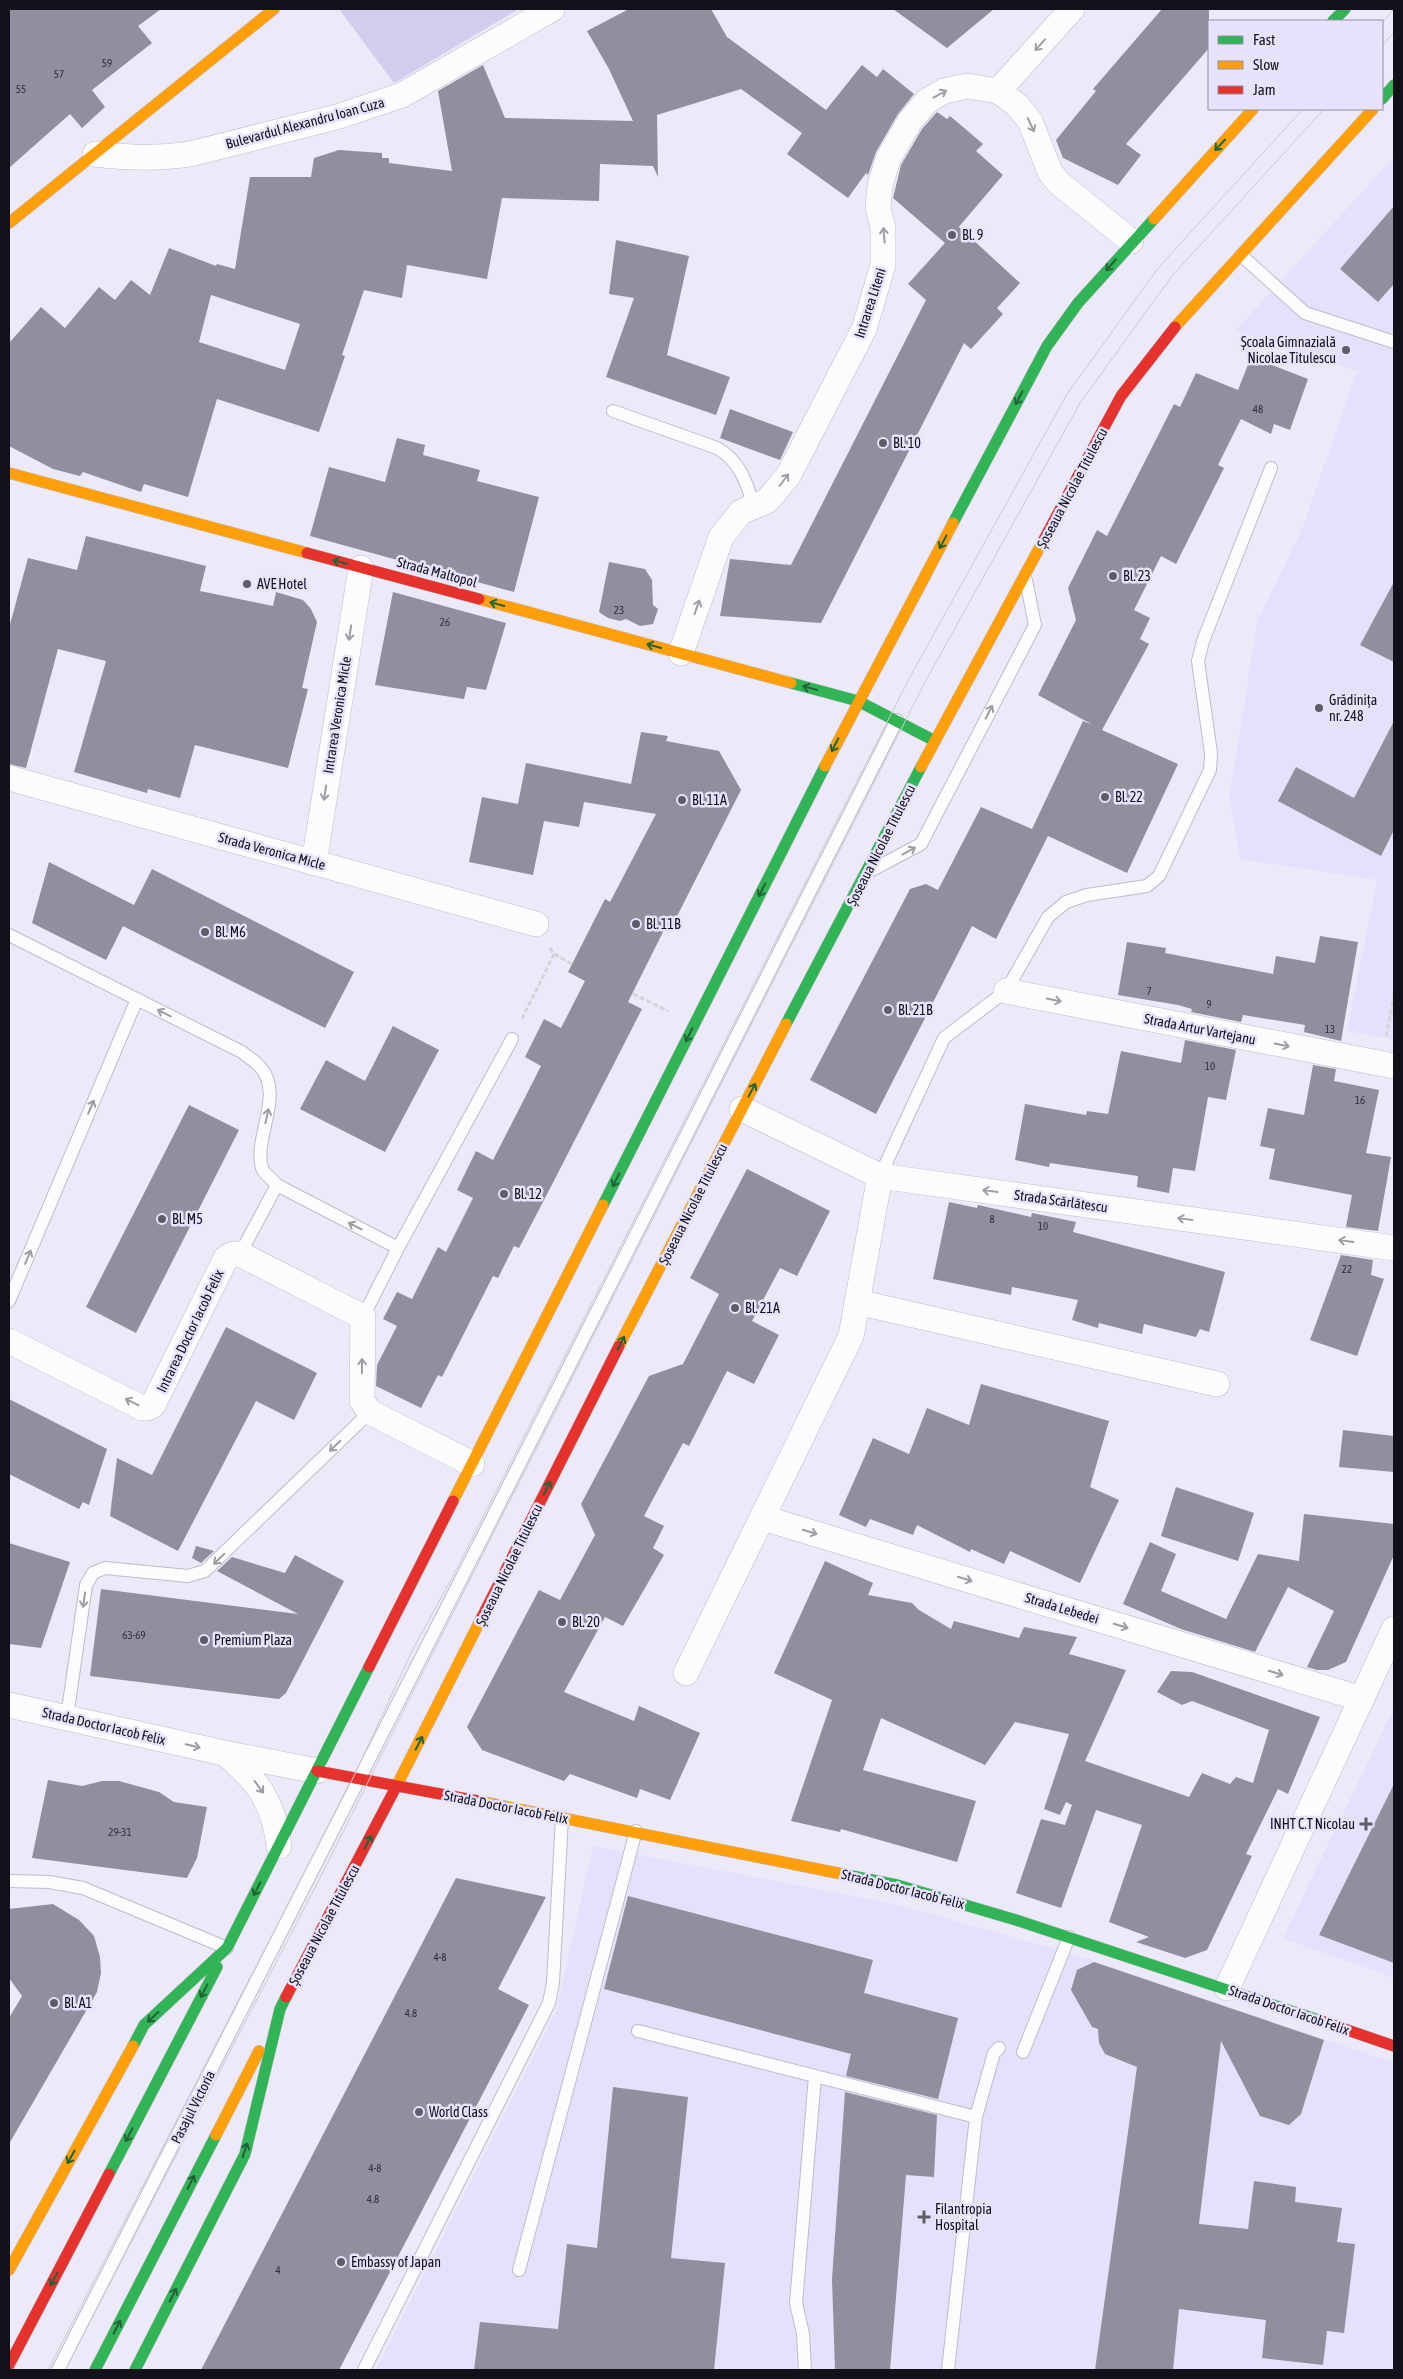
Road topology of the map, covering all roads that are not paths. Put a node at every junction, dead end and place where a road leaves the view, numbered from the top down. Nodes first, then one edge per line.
1 (274, 9) edge
2 (552, 9) edge
3 (1072, 9) edge
4 (1345, 9) edge
5 (1334, 20) edge
6 (1394, 85) edge
7 (998, 91) junction
8 (1383, 98) edge
9 (1252, 110) edge
10 (1372, 110) edge
11 (95, 154) junction
12 (9, 223) edge
13 (1132, 241) junction
14 (1241, 255) junction
15 (1394, 342) edge
16 (613, 411) dead end
17 (1271, 468) dead end
18 (9, 473) edge
19 (754, 507) junction
20 (361, 568) junction
21 (1025, 575) junction
22 (681, 654) junction
23 (858, 701) junction
24 (897, 720) junction
25 (935, 740) junction
26 (9, 778) edge
27 (314, 863) junction
28 (866, 874) junction
29 (536, 924) dead end
30 (9, 935) edge
31 (1006, 991) junction
32 (136, 999) junction
33 (512, 1039) road end
34 (1388, 1065) edge
35 (742, 1109) junction
36 (880, 1176) junction
37 (277, 1185) junction
38 (398, 1248) junction
39 (1394, 1248) edge
40 (240, 1254) junction
41 (9, 1302) edge
42 (857, 1302) junction
43 (363, 1317) junction
44 (9, 1341) edge
45 (1216, 1384) dead end
46 (370, 1412) junction
47 (472, 1464) junction
48 (763, 1518) junction
49 (1394, 1629) edge
50 (686, 1673) dead end
51 (1362, 1699) junction
52 (9, 1705) edge
53 (67, 1717) junction
54 (224, 1753) junction
55 (317, 1771) junction
56 (361, 1779) junction
57 (397, 1786) junction
58 (562, 1818) junction
59 (636, 1831) junction
60 (279, 1846) junction
61 (9, 1881) edge
62 (1069, 1937) junction
63 (227, 1948) junction
64 (1227, 1988) junction
65 (280, 2009) junction
66 (638, 2031) dead end
67 (1394, 2046) edge
68 (999, 2048) dead end
69 (1023, 2052) dead end
70 (815, 2076) junction
71 (976, 2117) junction
72 (9, 2270) edge
73 (519, 2270) dead end
74 (9, 2365) edge
75 (58, 2370) edge
76 (94, 2370) edge
77 (135, 2370) edge
78 (364, 2370) edge
79 (805, 2370) edge
80 (948, 2370) edge

1 - 11 main road
2 - 11 street, Bulevardul Alexandru Ioan Cuza
3 -> 7 street
4 - 5 main road
6 - 8 main road
7 -> 13 street, Intrarea Liteni
19 -> 7 street, Intrarea Liteni
9 -> 13 main road
10 - 14 main road, Șoseaua Nicolae Titulescu
11 - 12 main road
13 -> 23 main road
14 - 15 lane
14 - 21 main road, Șoseaua Nicolae Titulescu
16 - 19 lane
17 - 31 lane
20 -> 18 main road, Strada Maltopol
22 -> 19 street, Intrarea Liteni
22 -> 20 main road, Strada Maltopol
20 -> 27 street, Intrarea Veronica Micle
21 - 25 main road, Șoseaua Nicolae Titulescu
28 -> 21 lane
23 -> 22 main road, Strada Maltopol
23 - 24 main road, Strada Maltopol
23 -> 47 main road
24 - 25 main road, Strada Maltopol
24 - 56 lane
25 - 28 main road, Șoseaua Nicolae Titulescu
26 - 27 street, Strada Veronica Micle
27 - 29 street, Strada Veronica Micle
35 -> 28 main road, Șoseaua Nicolae Titulescu
30 - 32 lane
31 -> 34 street, Strada Artur Vartejanu
31 - 36 lane
37 -> 32 lane
41 -> 32 lane
33 - 38 lane
35 - 36 street, Strada Scărlătescu
57 -> 35 main road, Șoseaua Nicolae Titulescu
39 -> 36 street, Strada Scărlătescu
36 - 42 street
38 -> 37 lane
37 - 40 lane
38 - 43 lane
40 - 43 street
40 -> 44 street, Intrarea Doctor Iacob Felix
42 - 45 street
42 - 48 street
46 -> 43 street
46 - 47 street
46 -> 53 lane
47 - 55 main road
48 - 50 street
48 -> 51 street, Strada Lebedei
49 - 51 street
51 - 64 street
52 - 53 street, Strada Doctor Iacob Felix
53 -> 54 street, Strada Doctor Iacob Felix
54 - 55 street, Strada Doctor Iacob Felix
54 -> 60 street
55 - 56 main road, Strada Doctor Iacob Felix
55 - 60 main road
56 - 57 main road, Strada Doctor Iacob Felix
56 - 75 lane, Pasajul Victoria
57 - 58 main road, Strada Doctor Iacob Felix
65 -> 57 main road, Șoseaua Nicolae Titulescu
58 - 59 main road, Strada Doctor Iacob Felix
58 - 78 lane
59 - 62 main road, Strada Doctor Iacob Felix
59 - 73 lane
60 -> 63 main road
61 - 63 lane
62 - 64 main road, Strada Doctor Iacob Felix
62 - 69 lane
63 -> 72 main road
63 -> 74 main road
64 - 67 main road, Strada Doctor Iacob Felix
76 -> 65 main road
77 -> 65 main road, Șoseaua Nicolae Titulescu
66 - 70 lane
68 - 71 lane
70 - 71 lane
70 - 79 lane
71 - 80 lane

